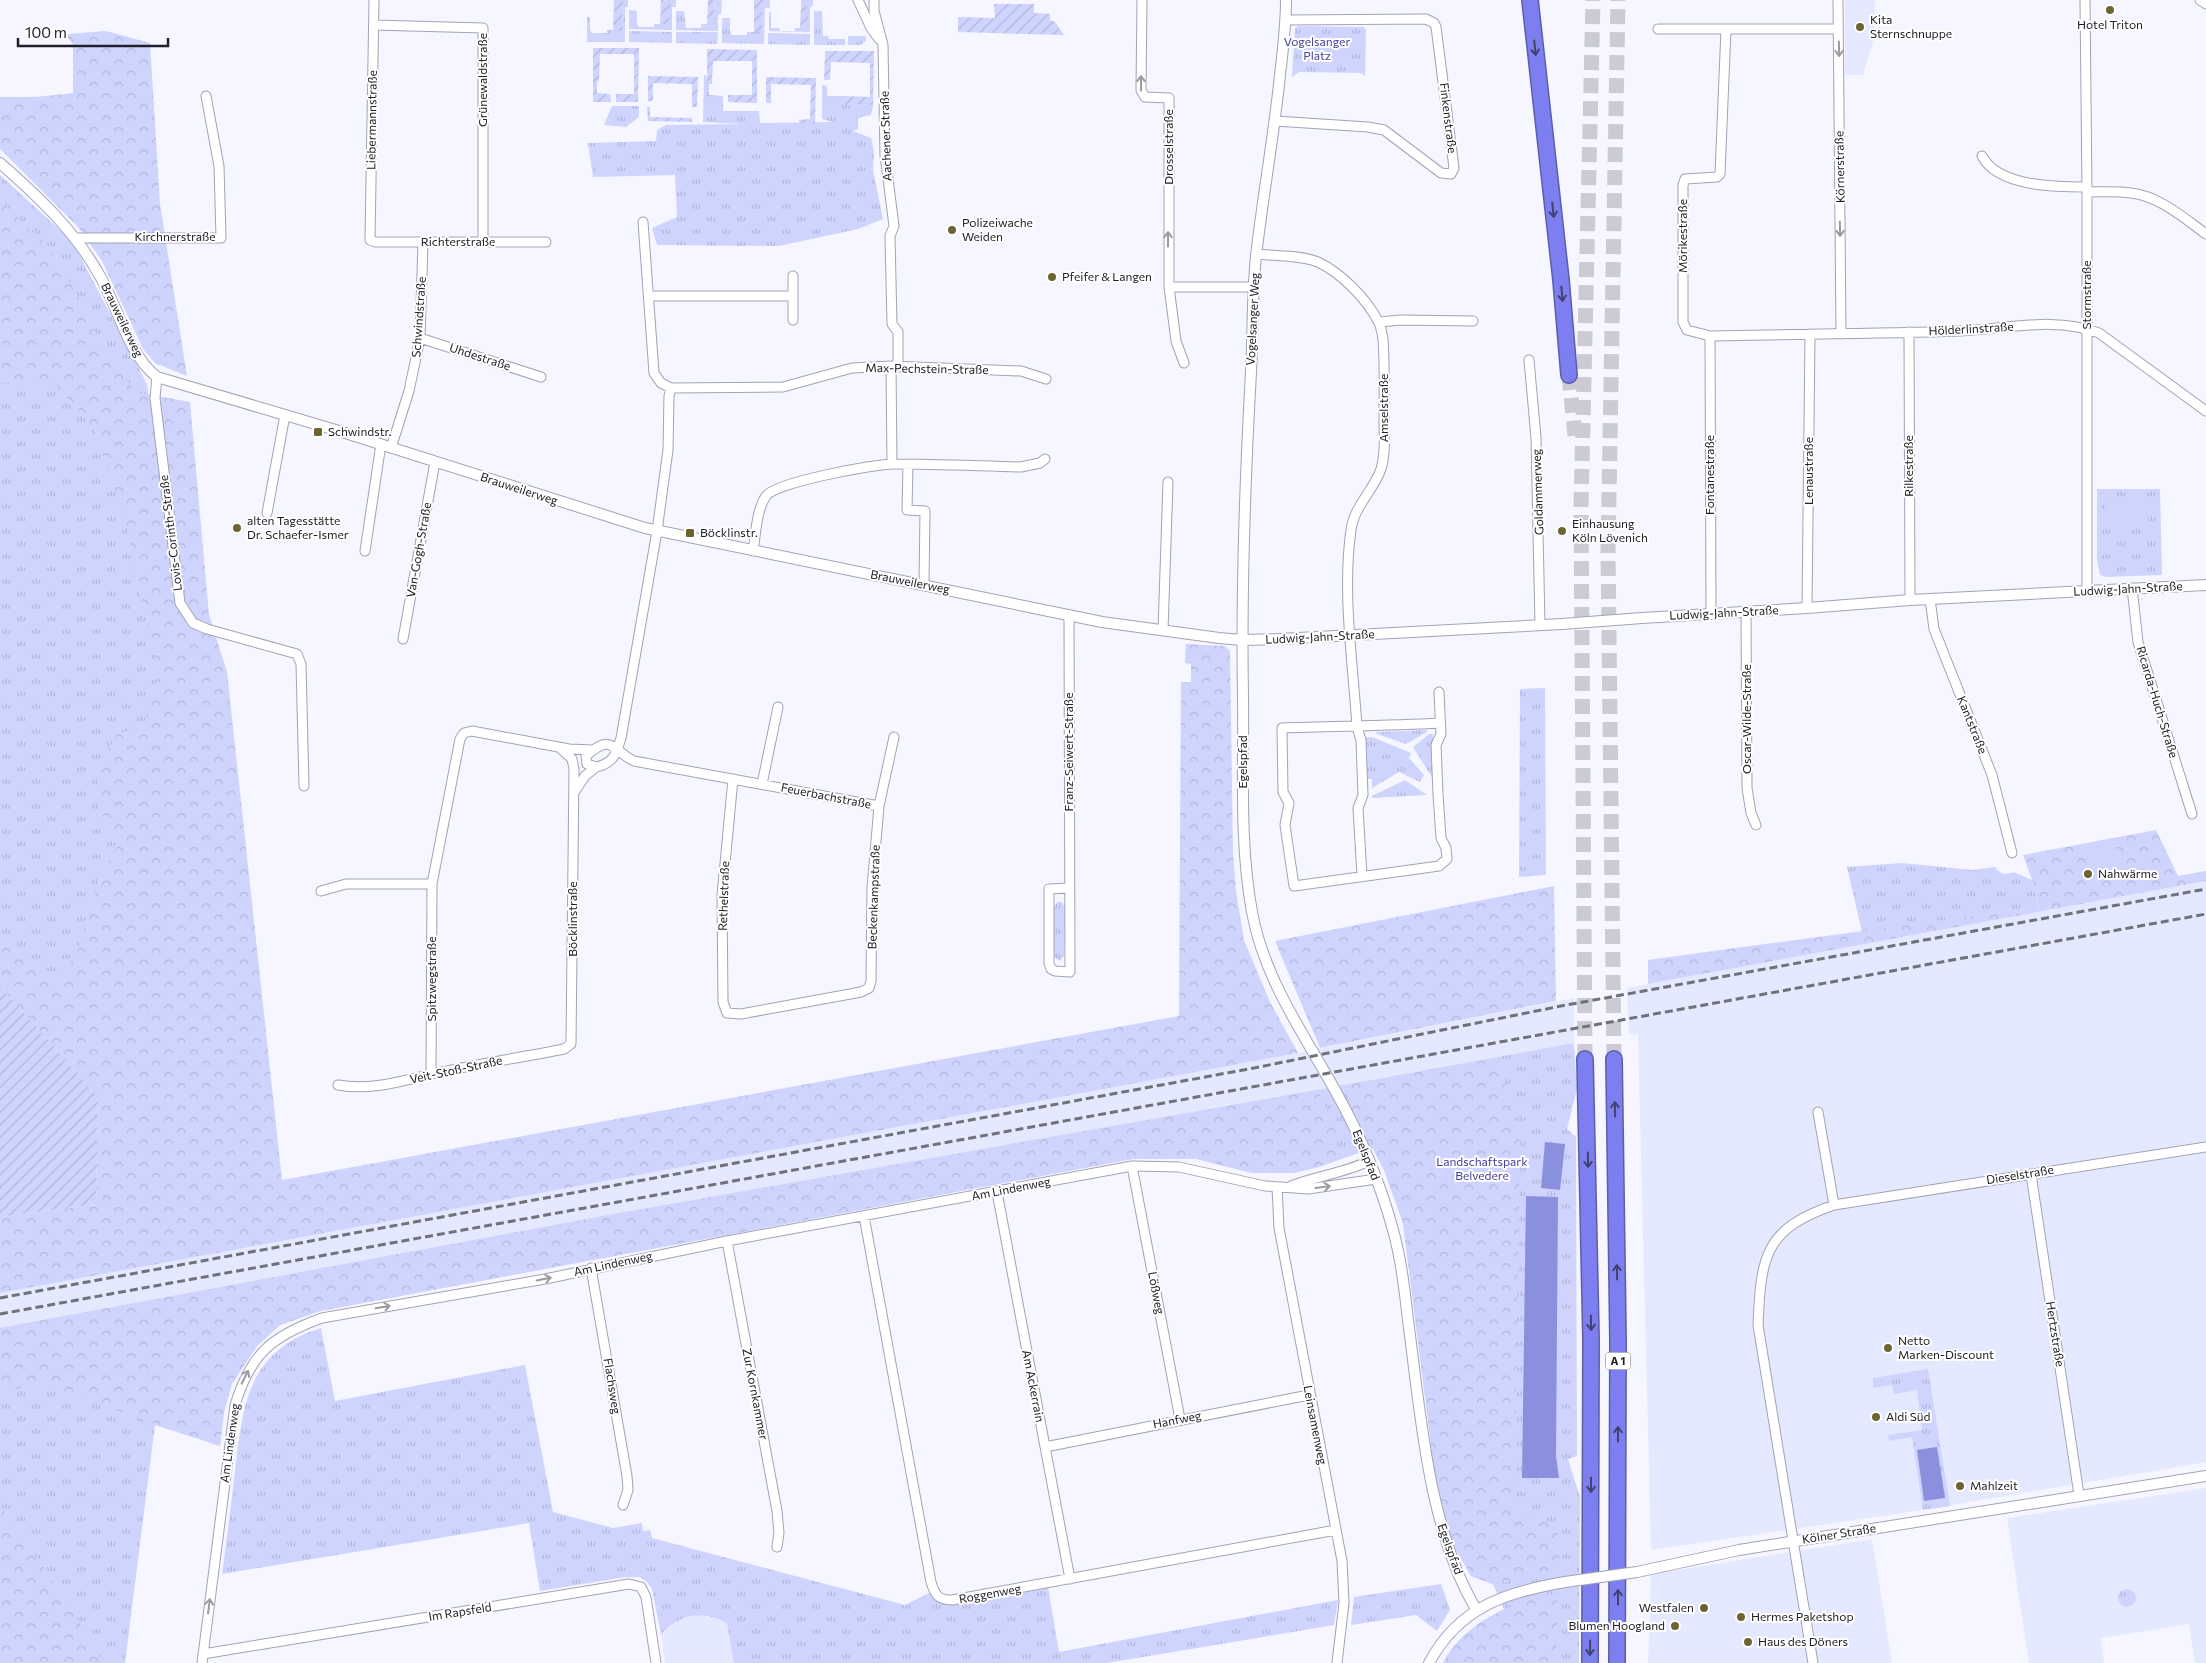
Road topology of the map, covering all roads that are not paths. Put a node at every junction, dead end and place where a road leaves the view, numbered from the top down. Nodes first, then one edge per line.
1 (374, 0) edge
2 (858, 0) edge
3 (874, 0) edge
4 (1142, 0) edge
5 (1286, 0) edge
6 (1530, 0) edge
7 (1838, 0) edge
8 (2085, 0) edge
9 (2200, 0) edge
10 (2206, 4) edge
11 (1286, 20) junction
12 (374, 25) junction
13 (1658, 29) dead end
14 (1726, 29) junction
15 (1838, 29) junction
16 (883, 45) junction
17 (206, 96) dead end
18 (1275, 121) junction
19 (1982, 156) dead end
20 (0, 163) edge
21 (2087, 190) junction
22 (643, 222) dead end
23 (2206, 234) edge
24 (77, 238) junction
25 (370, 240) joint
26 (423, 242) junction
27 (483, 242) junction
28 (546, 242) dead end
29 (1256, 254) junction
30 (794, 276) dead end
31 (1169, 287) junction
32 (1253, 287) junction
33 (649, 296) junction
34 (793, 296) junction
35 (792, 320) dead end
36 (1472, 321) dead end
37 (1379, 322) junction
38 (2086, 328) junction
39 (1909, 332) junction
40 (1810, 334) junction
41 (1842, 334) junction
42 (1710, 336) junction
43 (420, 338) junction
44 (1529, 360) dead end
45 (1184, 363) dead end
46 (894, 367) junction
47 (1569, 375) tunnel mouth
48 (157, 377) junction
49 (540, 377) dead end
50 (1046, 379) dead end
51 (670, 388) junction
52 (2206, 411) edge
53 (285, 415) junction
54 (386, 446) junction
55 (1045, 459) dead end
56 (435, 462) junction
57 (892, 464) junction
58 (908, 464) junction
59 (1168, 482) dead end
60 (267, 513) dead end
61 (658, 531) junction
62 (364, 551) dead end
63 (753, 552) junction
64 (924, 584) junction
65 (2206, 585) edge
66 (2132, 588) junction
67 (2086, 590) junction
68 (1930, 598) junction
69 (1910, 600) junction
70 (1808, 608) junction
71 (1746, 612) junction
72 (1711, 614) junction
73 (1069, 615) junction
74 (1540, 625) junction
75 (1163, 631) junction
76 (1350, 636) junction
77 (403, 639) dead end
78 (1242, 640) junction
79 (1438, 692) dead end
80 (778, 707) dead end
81 (624, 722) junction
82 (1440, 723) junction
83 (1357, 727) junction
84 (894, 737) dead end
85 (603, 745) junction
86 (559, 747) junction
87 (618, 750) junction
88 (590, 753) junction
89 (634, 761) junction
90 (608, 763) junction
91 (596, 767) junction
92 (574, 774) junction
93 (733, 779) junction
94 (762, 784) junction
95 (304, 786) dead end
96 (574, 793) junction
97 (879, 806) junction
98 (2192, 814) dead end
99 (1756, 825) dead end
100 (2012, 853) dead end
101 (1362, 876) junction
102 (432, 884) junction
103 (1069, 888) junction
104 (321, 891) dead end
105 (869, 988) joint
106 (572, 1044) joint
107 (1586, 1059) tunnel mouth
108 (1614, 1059) tunnel mouth
109 (431, 1074) junction
110 (338, 1085) dead end
111 (1818, 1112) dead end
112 (2206, 1146) edge
113 (1369, 1161) junction
114 (1132, 1166) junction
115 (2031, 1174) junction
116 (1376, 1179) junction
117 (1277, 1187) junction
118 (1289, 1187) junction
119 (997, 1192) junction
120 (1834, 1205) junction
121 (864, 1216) junction
122 (727, 1241) junction
123 (591, 1268) junction
124 (1309, 1395) junction
125 (1180, 1419) junction
126 (1045, 1447) junction
127 (2206, 1476) edge
128 (2079, 1494) junction
129 (623, 1505) dead end
130 (1336, 1530) junction
131 (1794, 1541) junction
132 (777, 1547) dead end
133 (1070, 1579) junction
134 (1476, 1609) junction
135 (202, 1659) edge
136 (656, 1663) edge
137 (1337, 1663) edge
138 (1429, 1663) edge
139 (1590, 1663) edge
140 (1617, 1663) edge
141 (1813, 1663) edge

1 - 12 street, Liebermannstraße
2 - 16 street
3 - 16 street, Aachener Straße
31 -> 4 street, Drosselstraße
5 - 11 street, Vogelsanger Weg
6 -> 47 highway
7 - 15 street, Körnerstraße
8 - 21 street, Stormstraße
9 - 10 street
11 - 18 street, Vogelsanger Weg
11 - 18 street, Finkenstraße
12 - 25 street, Liebermannstraße
12 - 27 street, Grünewaldstraße
13 - 14 street
14 - 15 street
14 - 42 street, Mörikestraße
15 -> 41 street, Körnerstraße
16 - 46 street, Aachener Straße
17 - 24 street, Kirchnerstraße
18 - 29 street, Vogelsanger Weg
19 - 21 street
20 - 24 street, Brauweilerweg
21 - 23 street
21 - 38 street, Stormstraße
22 - 33 street
24 - 48 street, Brauweilerweg
25 - 26 street, Richterstraße
26 - 27 street, Richterstraße
26 - 43 street, Schwindstraße
27 - 28 street, Richterstraße
29 - 32 street, Vogelsanger Weg
29 - 37 street, Amselstraße
30 - 34 street
31 - 32 street
31 - 45 street, Drosselstraße
32 - 78 street, Vogelsanger Weg
33 - 34 street
33 - 51 street
34 - 35 street
36 - 37 street
37 - 76 street, Amselstraße
38 - 39 street, Hölderlinstraße
38 - 52 street, Hölderlinstraße
38 - 67 street, Stormstraße
39 - 41 street, Hölderlinstraße
39 - 69 street, Rilkestraße
40 - 41 street, Hölderlinstraße
40 - 42 street, Hölderlinstraße
40 - 70 street, Lenaustraße
42 - 72 street, Fontanestraße
43 - 49 street, Uhdestraße
43 - 54 street, Schwindstraße
44 - 74 street, Goldammerweg
46 - 50 street, Max-Pechstein-Straße
46 - 51 street, Max-Pechstein-Straße
46 - 57 street, Aachener Straße
48 - 53 street, Brauweilerweg
48 - 95 street, Lovis-Corinth-Straße
51 - 61 street
53 - 54 street, Brauweilerweg
53 - 60 street
54 - 56 street, Brauweilerweg
54 - 62 street
55 - 58 street
56 - 61 street, Brauweilerweg
56 - 77 street, Van-Gogh-Straße
57 - 58 street
57 - 63 street
58 - 64 street
59 - 75 street
61 - 63 street, Brauweilerweg
61 - 81 street
63 - 64 street, Brauweilerweg
64 - 73 street, Brauweilerweg
65 - 66 street, Ludwig-Jahn-Straße
66 - 67 street, Ludwig-Jahn-Straße
66 - 98 street, Ricarda-Huch-Straße
67 - 68 street, Ludwig-Jahn-Straße
68 - 69 street, Ludwig-Jahn-Straße
68 - 100 street, Kantstraße
69 - 70 street, Ludwig-Jahn-Straße
70 - 71 street, Ludwig-Jahn-Straße
71 - 72 street, Ludwig-Jahn-Straße
71 - 99 street, Oscar-Wilde-Straße
72 - 74 street, Ludwig-Jahn-Straße, bridge
73 - 75 street, Brauweilerweg
73 - 103 street, Franz-Seiwert-Straße
74 - 76 street, Ludwig-Jahn-Straße
75 - 78 street, Brauweilerweg
76 - 78 street, Ludwig-Jahn-Straße
76 - 83 street, Amselstraße
78 - 113 street, Egelspfad
79 - 82 street
80 - 94 street, Feuerbachstraße
81 - 85 street
81 - 87 street
82 - 83 street
82 - 101 street
83 - 101 street, Amselstraße
83 - 101 street
84 - 97 street, Feuerbachstraße
85 - 87 street
85 - 88 street
86 - 88 street
86 - 92 street, Böcklinstraße
86 - 102 street, Spitzwegstraße
87 - 89 street, Feuerbachstraße
87 - 90 street
88 - 91 street
88 - 92 street
89 - 90 street, Feuerbachstraße
89 - 93 street, Feuerbachstraße
90 - 91 street
91 - 96 street
92 - 96 street, Böcklinstraße
93 - 94 street, Feuerbachstraße
93 - 105 street, Rethelstraße
94 - 97 street, Feuerbachstraße
96 - 106 street, Böcklinstraße
97 - 105 street, Beckenkampstraße
102 - 104 street
102 - 109 street, Spitzwegstraße
103 - 103 street, Franz-Seiwert-Straße
106 - 109 street, Veit-Stoß-Straße
107 -> 139 highway, A 1
140 -> 108 highway, A 1
109 - 110 street, Veit-Stoß-Straße
111 - 120 street
112 - 115 street, Dieselstraße
113 - 116 street, Egelspfad
113 - 118 street, Am Lindenweg
114 - 117 street, Am Lindenweg
114 - 119 street, Am Lindenweg
114 - 125 street, Lößweg
115 - 120 street, Dieselstraße
115 - 128 street, Hertzstraße
118 -> 116 street, Am Lindenweg
116 - 134 street, Egelspfad
117 - 118 street, Am Lindenweg
117 - 124 street, Leinsamenweg
119 - 121 street, Am Lindenweg
119 - 126 street, Am Ackerrain
120 - 131 street, Dieselstraße
121 - 122 street, Am Lindenweg
121 - 133 street, Roggenweg
122 - 123 street, Am Lindenweg
122 - 132 street, Zur Kornkammer
123 - 129 street, Flachsweg
135 -> 123 street, Am Lindenweg
124 - 125 street, Hanfweg
124 - 130 street, Leinsamenweg
125 - 126 street, Hanfweg
126 - 133 street, Am Ackerrain
127 - 128 street, Kölner Straße
128 - 131 street, Kölner Straße
130 - 133 street, Roggenweg
130 - 137 street, Leinsamenweg
131 - 134 street, Kölner Straße, bridge
131 - 141 street, Dieselstraße
134 - 138 street
135 - 136 street, Im Rapsfeld

